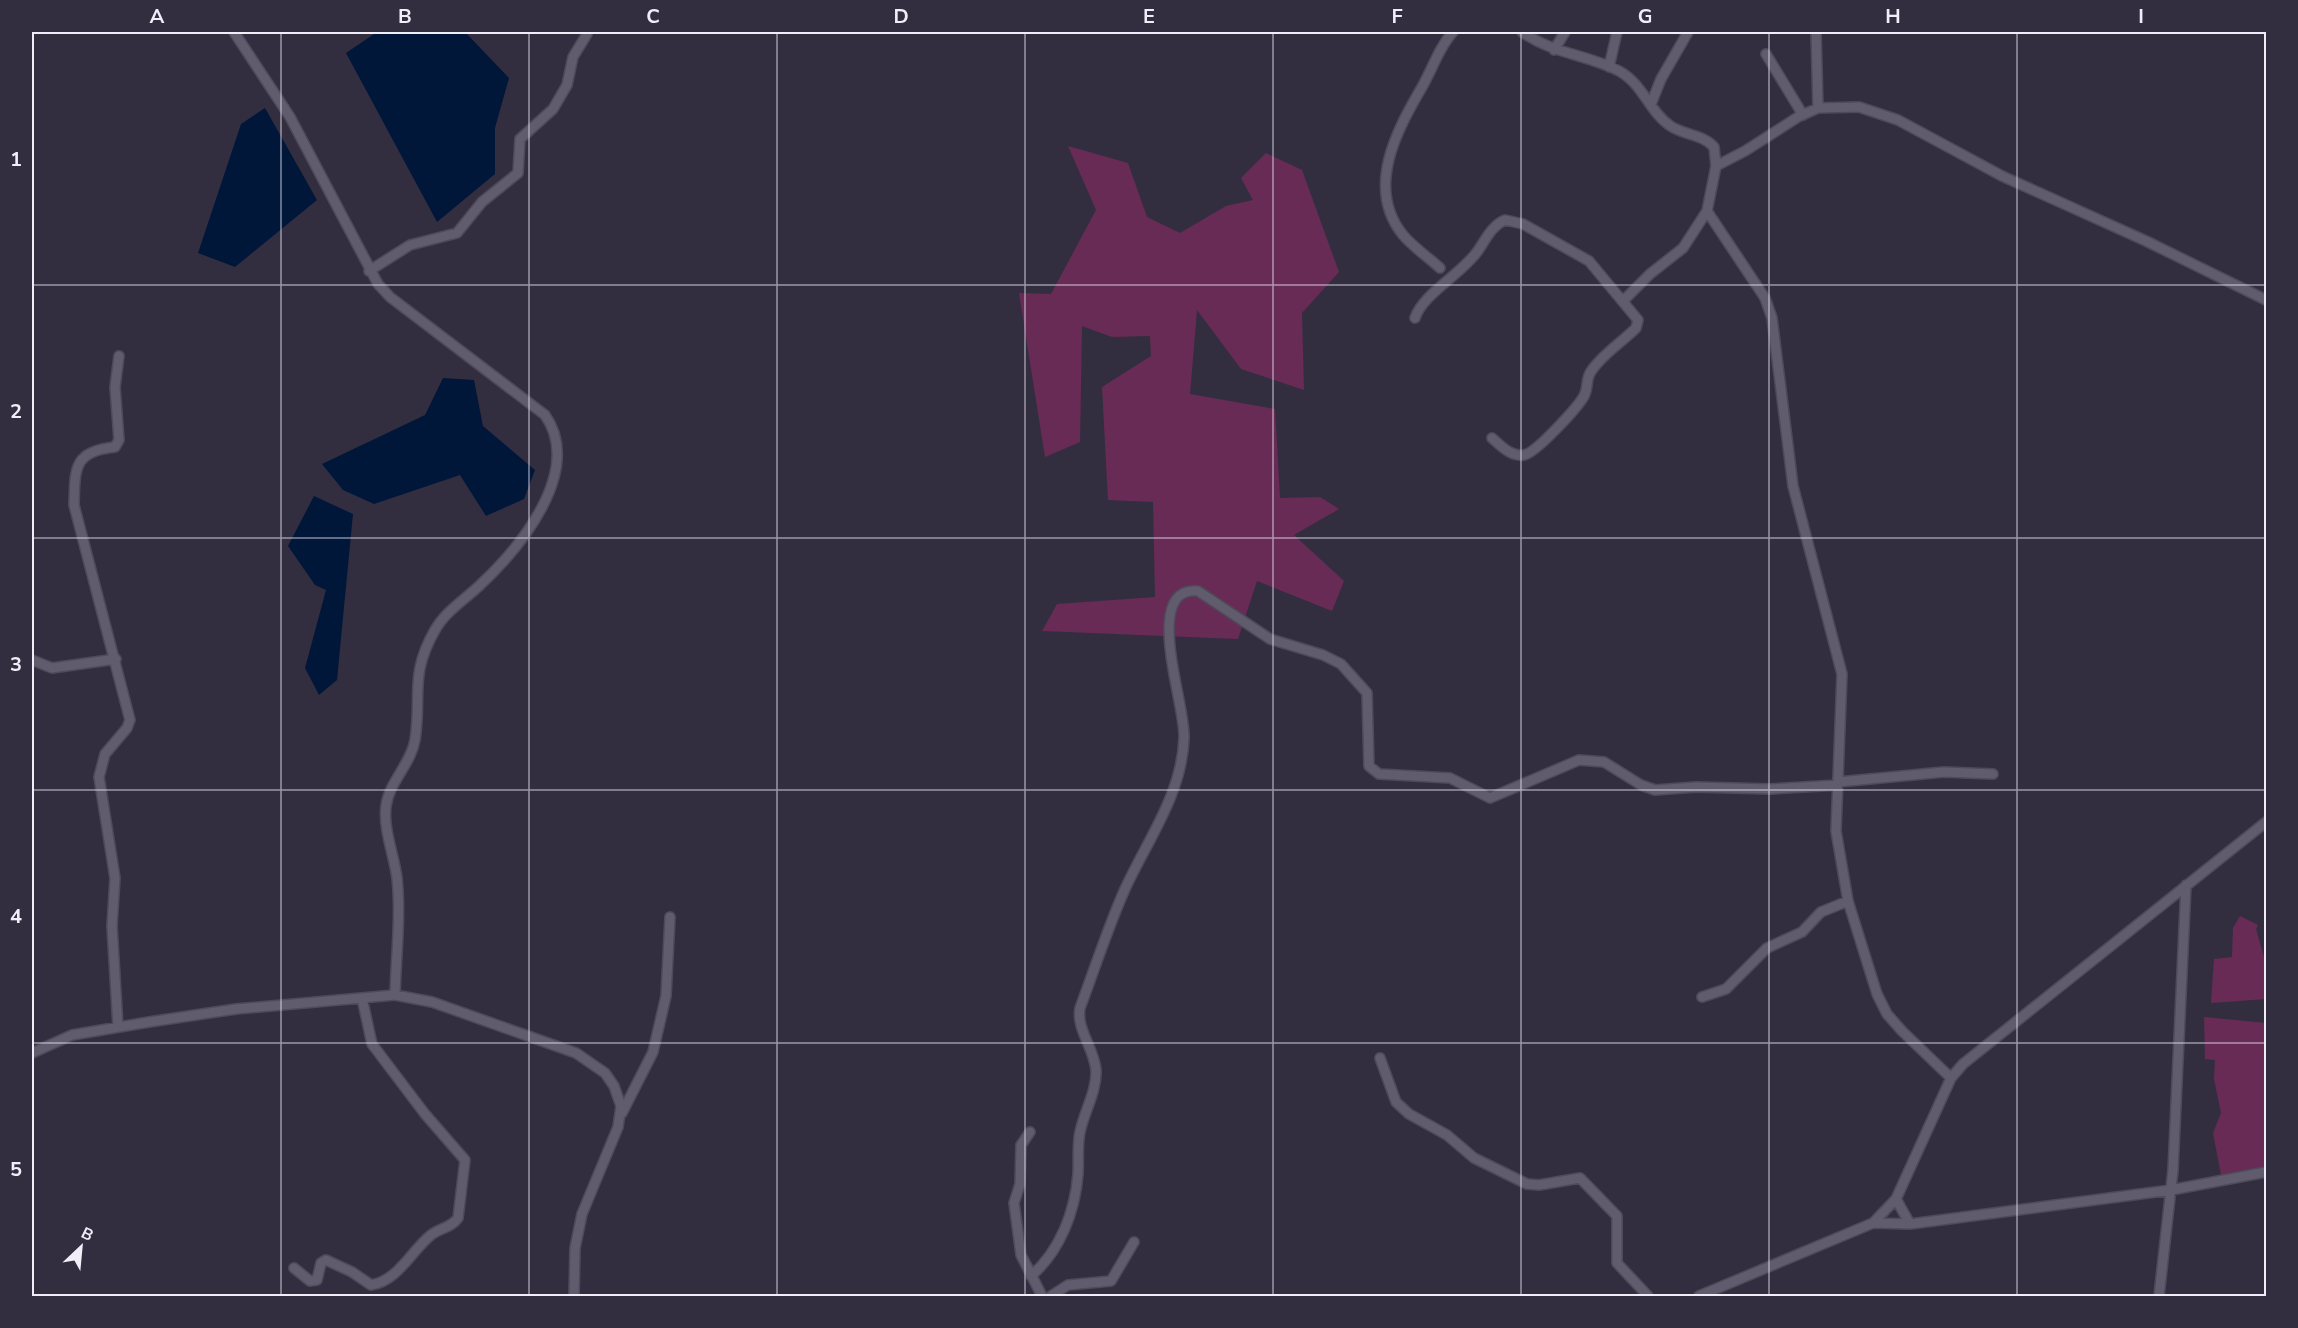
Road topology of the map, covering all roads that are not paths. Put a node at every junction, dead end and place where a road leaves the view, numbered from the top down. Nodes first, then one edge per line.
1 (234, 32) edge
2 (1453, 32) edge
3 (1522, 32) edge
4 (1565, 32) edge
5 (1617, 32) edge
6 (1688, 32) edge
7 (1816, 32) edge
8 (587, 34) dead end
9 (1554, 50) junction
10 (1766, 54) dead end
11 (1609, 67) junction
12 (1651, 104) junction
13 (1818, 108) junction
14 (1803, 115) junction
15 (1716, 166) junction
16 (1707, 211) junction
17 (1440, 268) dead end
18 (369, 270) junction
19 (1624, 300) junction
20 (2266, 300) edge
21 (1415, 318) dead end
22 (119, 356) dead end
23 (1492, 438) dead end
24 (116, 659) junction
25 (32, 660) edge
26 (1993, 774) dead end
27 (1838, 783) junction
28 (2266, 822) edge
29 (2186, 885) junction
30 (1848, 900) junction
31 (670, 917) dead end
32 (395, 996) junction
33 (1702, 997) dead end
34 (362, 998) junction
35 (118, 1027) junction
36 (32, 1053) edge
37 (1380, 1058) dead end
38 (1952, 1078) junction
39 (621, 1115) junction
40 (1030, 1132) dead end
41 (2266, 1172) edge
42 (2171, 1190) junction
43 (1896, 1199) junction
44 (1873, 1223) junction
45 (1910, 1224) junction
46 (1134, 1242) dead end
47 (294, 1268) dead end
48 (1031, 1276) junction
49 (574, 1296) edge
50 (1042, 1296) edge
51 (1052, 1296) edge
52 (1648, 1296) edge
53 (1699, 1296) edge
54 (2159, 1296) edge

1 - 18 street
2 - 17 street
3 - 9 street
4 - 9 street
5 - 11 street
6 - 12 street
7 - 13 street
8 - 18 street
9 - 11 street
10 - 14 street
11 - 12 street
12 - 15 street
13 - 14 street
13 - 20 street
14 - 15 street
15 - 16 street
16 - 19 street
16 - 27 street
18 - 32 street
19 - 21 street
19 - 23 street
22 - 24 street
24 - 25 street
24 - 35 street
26 - 27 street
27 - 30 street
27 - 48 street
28 - 29 street
29 - 38 street
29 - 42 street
30 - 33 street
30 - 38 street
31 - 39 street
32 - 34 street
32 - 39 street
34 - 35 street
34 - 47 street
35 - 36 street
37 - 52 street
38 - 43 street
39 - 49 street
40 - 48 street
41 - 42 street
42 - 45 street
42 - 54 street
43 - 44 street
43 - 45 street
44 - 45 street
44 - 53 street
46 - 51 street
48 - 50 street

